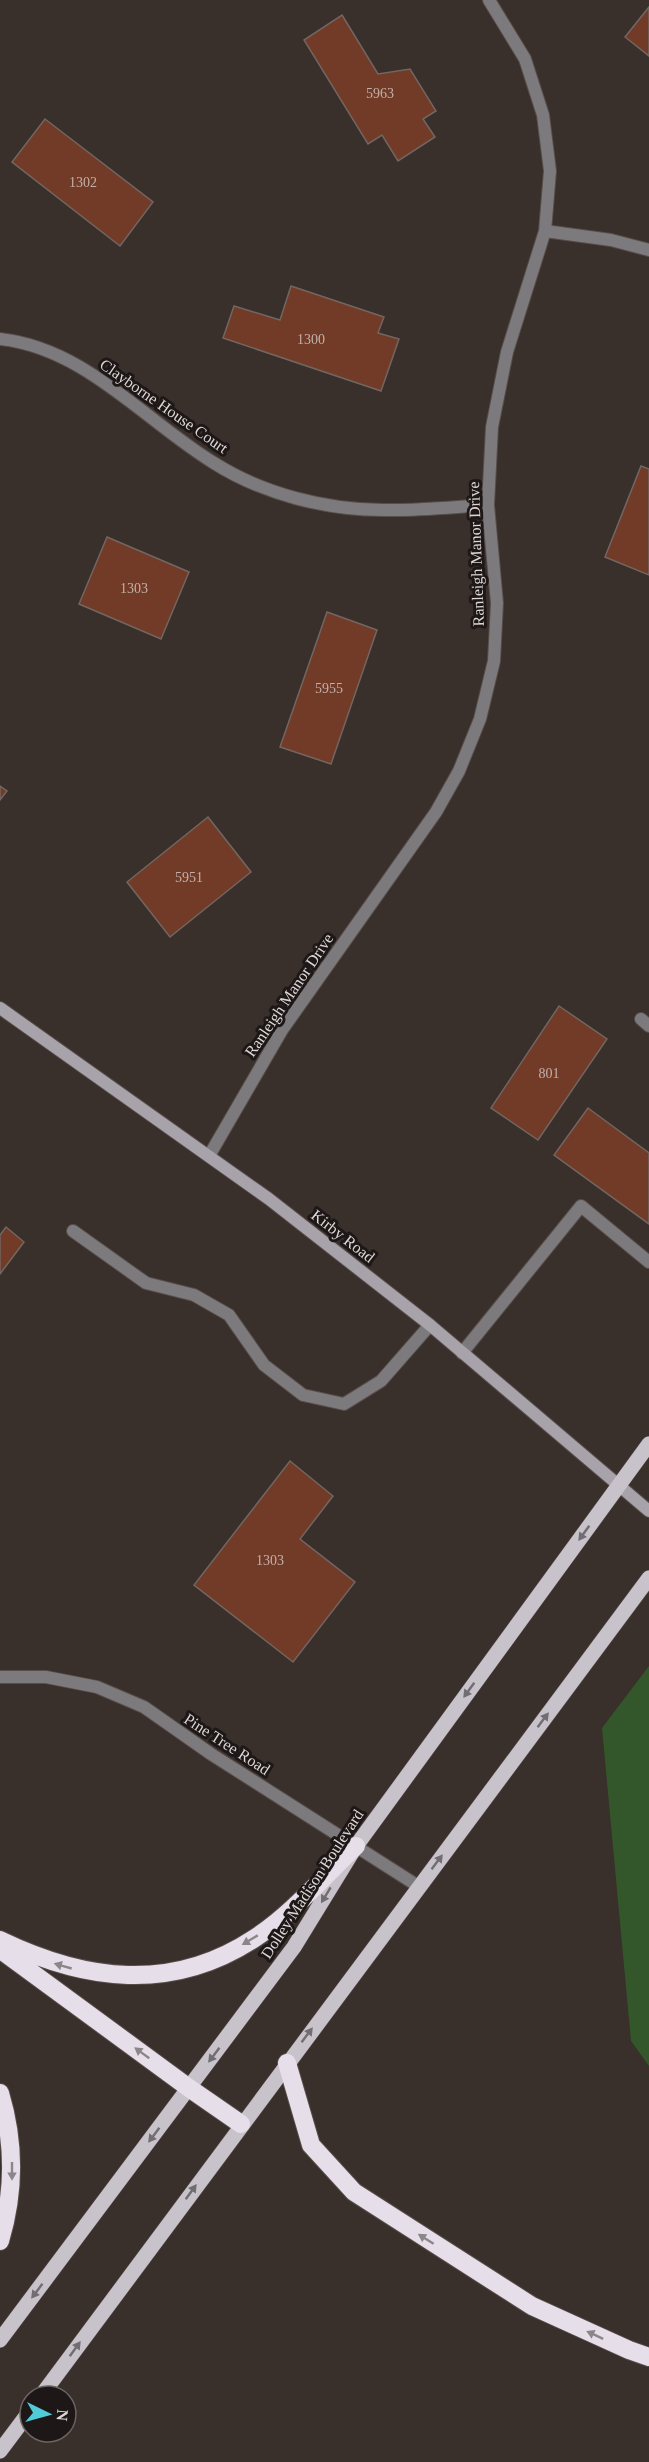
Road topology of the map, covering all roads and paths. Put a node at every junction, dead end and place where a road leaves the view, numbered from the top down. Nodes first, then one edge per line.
1 (489, 0) edge
2 (545, 231) junction
3 (649, 250) edge
4 (0, 339) edge
5 (488, 505) junction
6 (0, 1008) edge
7 (208, 1156) junction
8 (73, 1231) dead end
9 (649, 1262) edge
10 (430, 1325) junction
11 (462, 1353) junction
12 (649, 1444) edge
13 (618, 1485) junction
14 (649, 1511) edge
15 (649, 1578) edge
16 (0, 1677) edge
17 (356, 1846) junction
18 (418, 1886) junction
19 (0, 1940) edge
20 (0, 1948) edge
21 (287, 2063) junction
22 (189, 2088) junction
23 (0, 2093) edge
24 (241, 2124) junction
25 (0, 2241) edge
26 (0, 2340) edge
27 (649, 2357) edge
28 (50, 2384) edge
29 (18, 2426) edge
30 (0, 2451) edge

1 - 2 street, Ranleigh Manor Drive
2 - 3 street
2 - 5 street, Ranleigh Manor Drive
4 - 5 street, Clayborne House Court
5 - 7 street, Ranleigh Manor Drive
6 - 7 main road, Kirby Road
7 - 10 main road, Kirby Road
8 - 10 street
9 - 11 street
10 - 11 main road, Kirby Road
11 - 13 main road, Kirby Road
12 - 13 main road, Dolley Madison Boulevard
13 - 14 main road, Kirby Road
13 -> 17 main road, Dolley Madison Boulevard
18 -> 15 main road
16 - 17 street, Pine Tree Road
17 - 18 street, Pine Tree Road
17 -> 19 highway
17 -> 22 main road, Dolley Madison Boulevard
21 -> 18 main road
22 -> 20 highway
21 - 24 main road
27 -> 21 highway
22 - 24 highway
22 -> 26 main road, Dolley Madison Boulevard
23 -> 25 highway
28 -> 24 main road
29 - 30 main road

